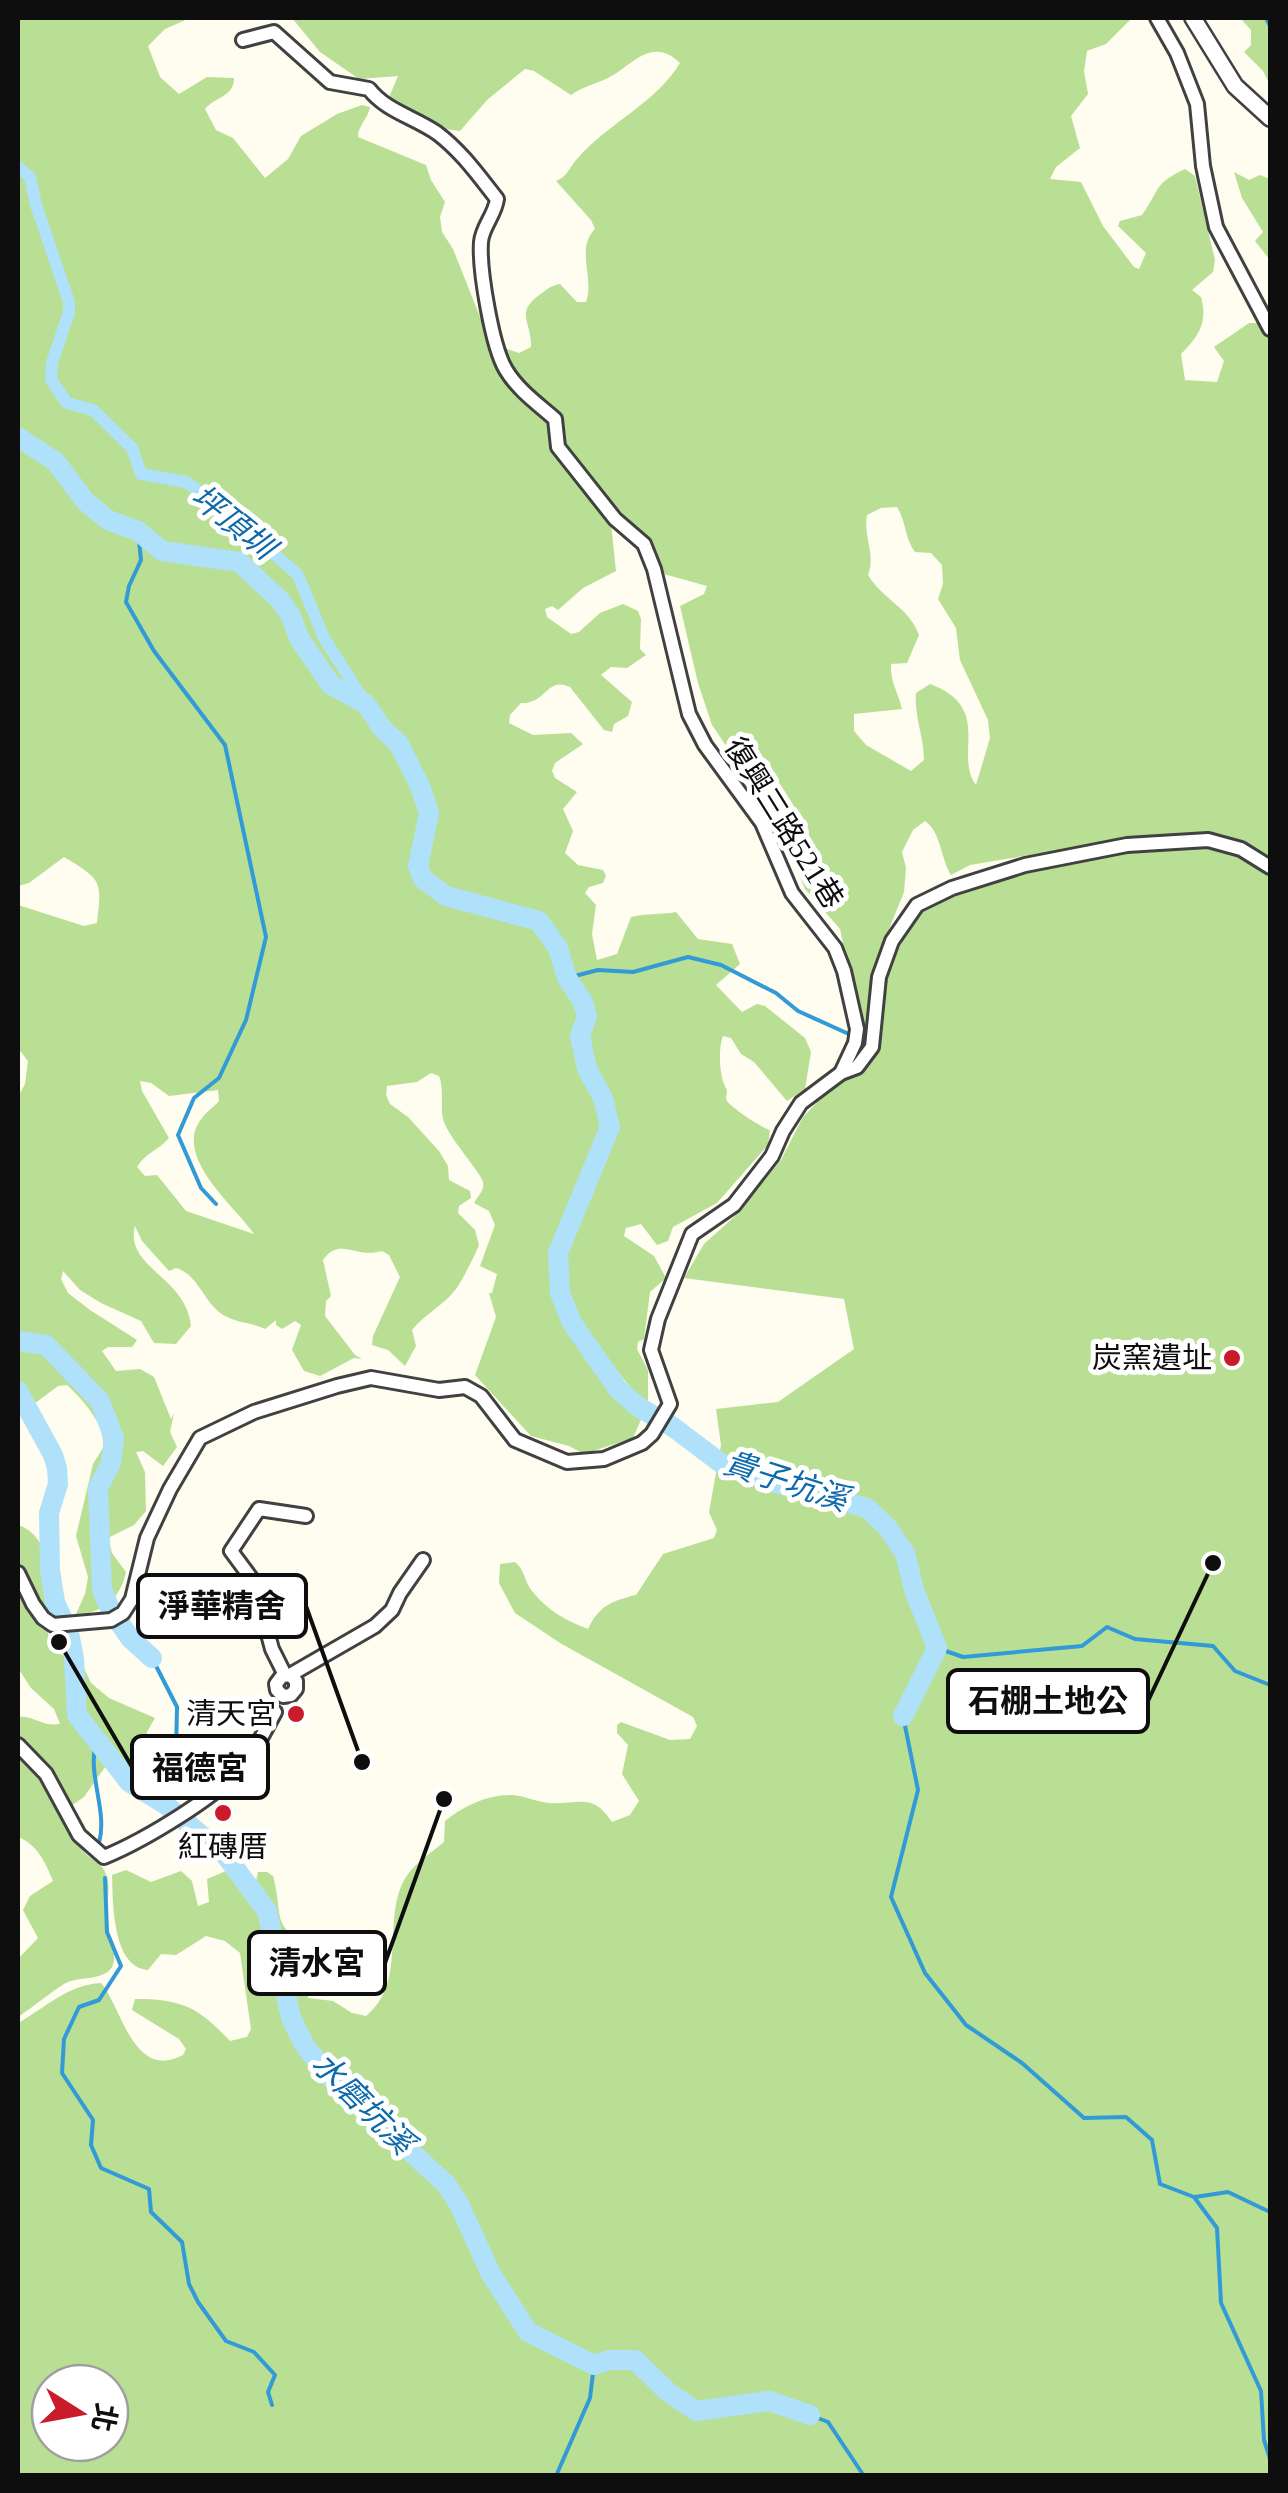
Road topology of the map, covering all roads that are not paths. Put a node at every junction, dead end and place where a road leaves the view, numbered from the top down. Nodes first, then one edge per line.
1 (1157, 18) edge
2 (1193, 18) edge
3 (243, 40) dead end
4 (1270, 118) edge
5 (1270, 329) edge
6 (1270, 867) edge
7 (841, 1073) junction
8 (306, 1516) dead end
9 (423, 1560) dead end
10 (18, 1573) edge
11 (275, 1712) dead end
12 (18, 1745) edge

1 - 5 street
2 - 4 street
3 - 7 street, 復興三路521巷
6 - 7 street
7 - 10 street
8 - 9 street
11 - 12 street

